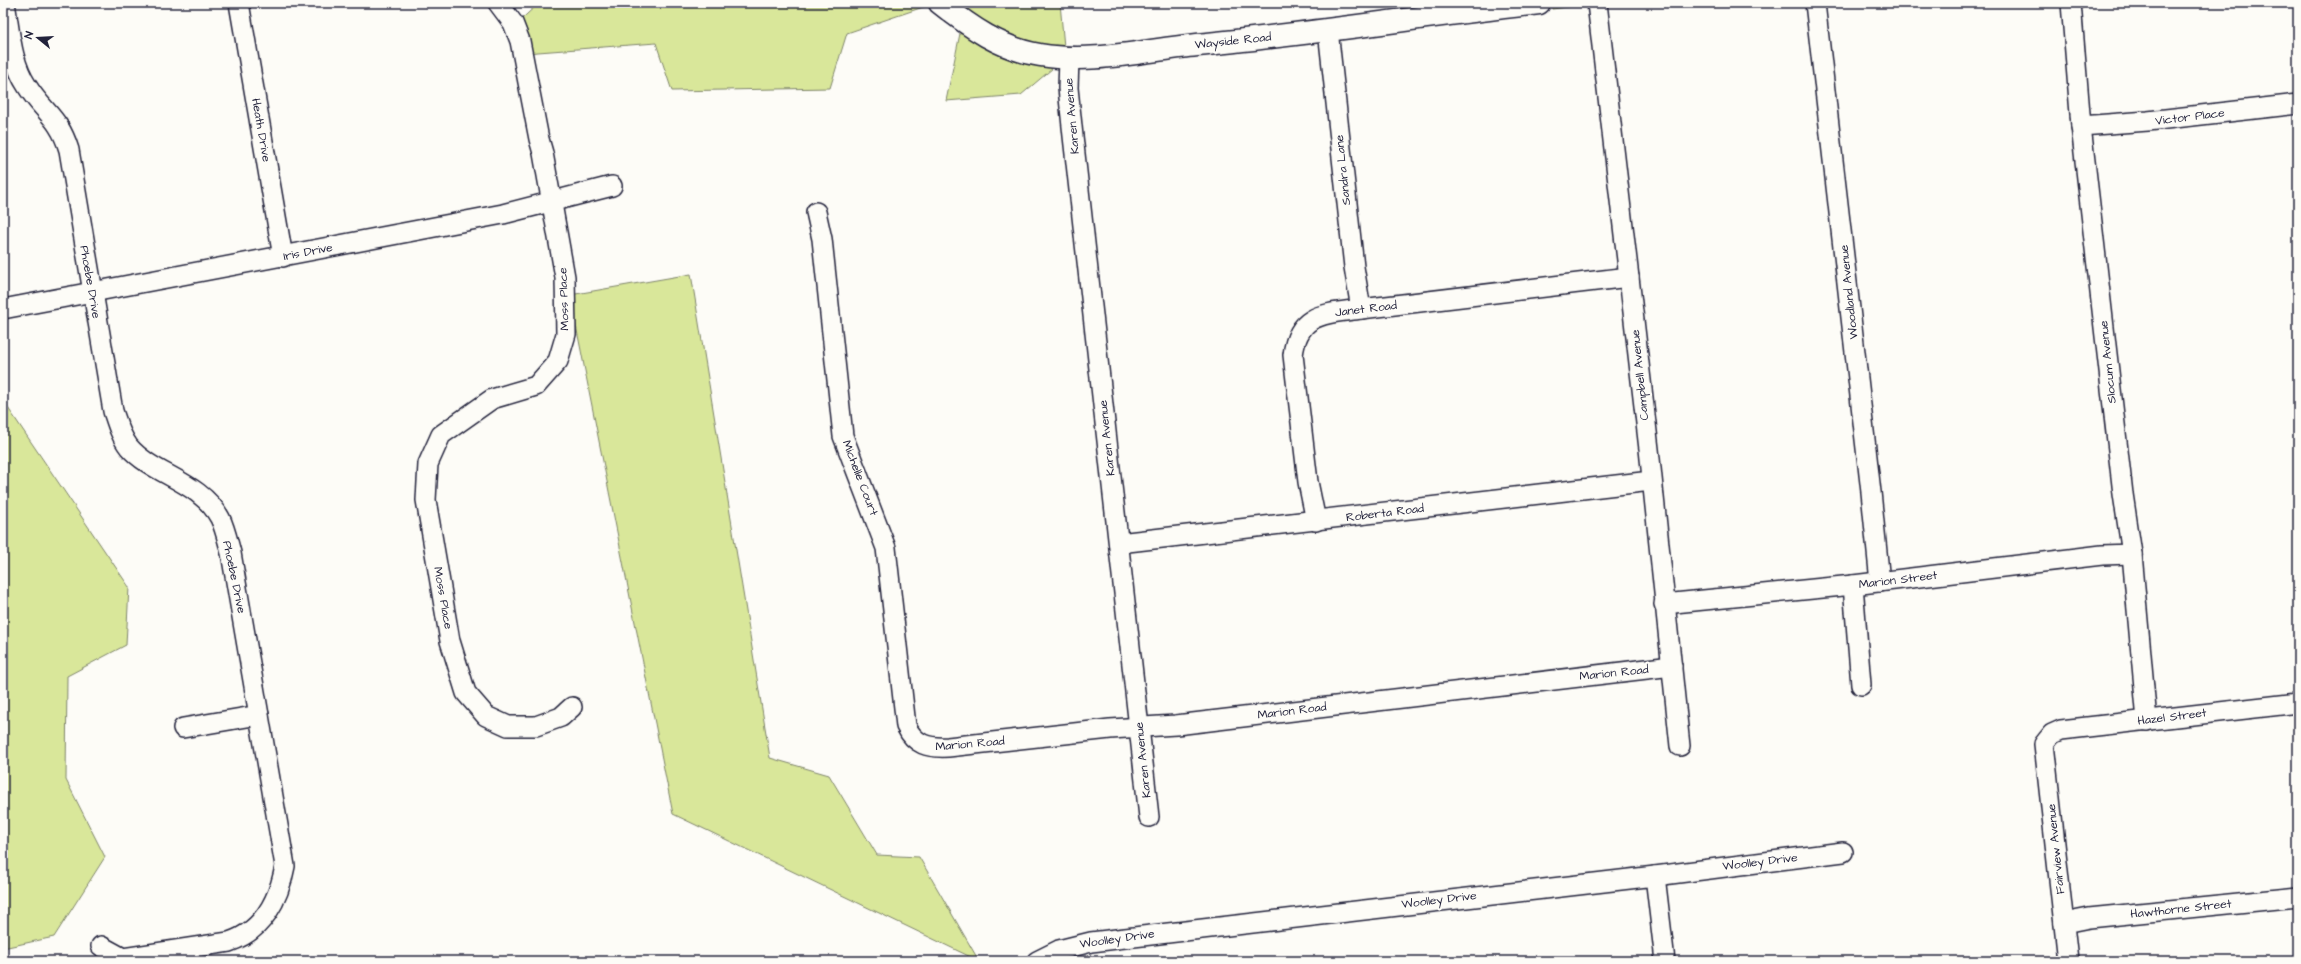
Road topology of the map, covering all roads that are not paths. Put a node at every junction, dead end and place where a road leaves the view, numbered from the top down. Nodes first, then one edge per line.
1 (5, 3) edge
2 (239, 3) edge
3 (498, 3) edge
4 (940, 3) edge
5 (1539, 3) edge
6 (1597, 3) edge
7 (1815, 3) edge
8 (2071, 3) edge
9 (1460, 8) edge
10 (1328, 30) junction
11 (1069, 59) junction
12 (2298, 104) edge
13 (2082, 126) junction
14 (612, 186) dead end
15 (552, 201) junction
16 (816, 212) dead end
17 (283, 256) junction
18 (1629, 277) junction
19 (92, 291) junction
20 (3, 309) edge
21 (1361, 309) junction
22 (1651, 481) junction
23 (1316, 521) junction
24 (1119, 543) junction
25 (2132, 554) junction
26 (1880, 582) junction
27 (1852, 585) junction
28 (1664, 604) junction
29 (1672, 666) junction
30 (1861, 685) dead end
31 (2298, 704) edge
32 (572, 707) dead end
33 (259, 714) junction
34 (2147, 721) junction
35 (1139, 727) junction
36 (183, 728) dead end
37 (2048, 737) joint
38 (914, 740) joint
39 (1680, 746) dead end
40 (1149, 817) dead end
41 (1844, 852) dead end
42 (1655, 876) junction
43 (2298, 897) edge
44 (2064, 923) junction
45 (101, 946) dead end
46 (1037, 961) edge
47 (1665, 961) edge
48 (2068, 961) edge

1 - 19 street, Phoebe Drive
2 - 17 street, Heath Drive
3 - 15 street, Moss Place
4 - 11 street, Wayside Road
5 - 9 street, Wayside Road
6 - 18 street, Campbell Avenue
7 - 26 street, Woodland Avenue
8 - 13 street, Slocum Avenue
9 - 10 street, Wayside Road
10 - 11 street, Wayside Road
10 - 21 street, Sandra Lane
11 - 24 street, Karen Avenue
12 - 13 street, Victor Place
13 - 25 street, Slocum Avenue
14 - 15 street, Iris Drive
15 - 17 street, Iris Drive
15 - 32 street, Moss Place
16 - 38 street, Michelle Court
17 - 19 street, Iris Drive
18 - 21 street, Janet Road
18 - 22 street, Campbell Avenue
19 - 20 street, Iris Drive
19 - 33 street, Phoebe Drive
21 - 23 street, Janet Road
22 - 23 street, Roberta Road
22 - 28 street, Campbell Avenue
23 - 24 street, Roberta Road
24 - 35 street, Karen Avenue
25 - 26 street, Marion Street
25 - 34 street, Slocum Avenue
26 - 27 street, Marion Street
27 - 28 street, Marion Street
27 - 30 street
28 - 29 street, Campbell Avenue
29 - 35 street, Marion Road
29 - 39 street, Campbell Avenue
31 - 34 street, Hazel Street
33 - 36 street
33 - 45 street, Phoebe Drive
34 - 37 street, Hazel Street
35 - 38 street, Marion Road
35 - 40 street, Karen Avenue
37 - 44 street, Fairview Avenue
41 - 42 street, Woolley Drive
42 - 46 street, Woolley Drive
42 - 47 street
43 - 44 street, Hawthorne Street
44 - 48 street, Fairview Avenue

